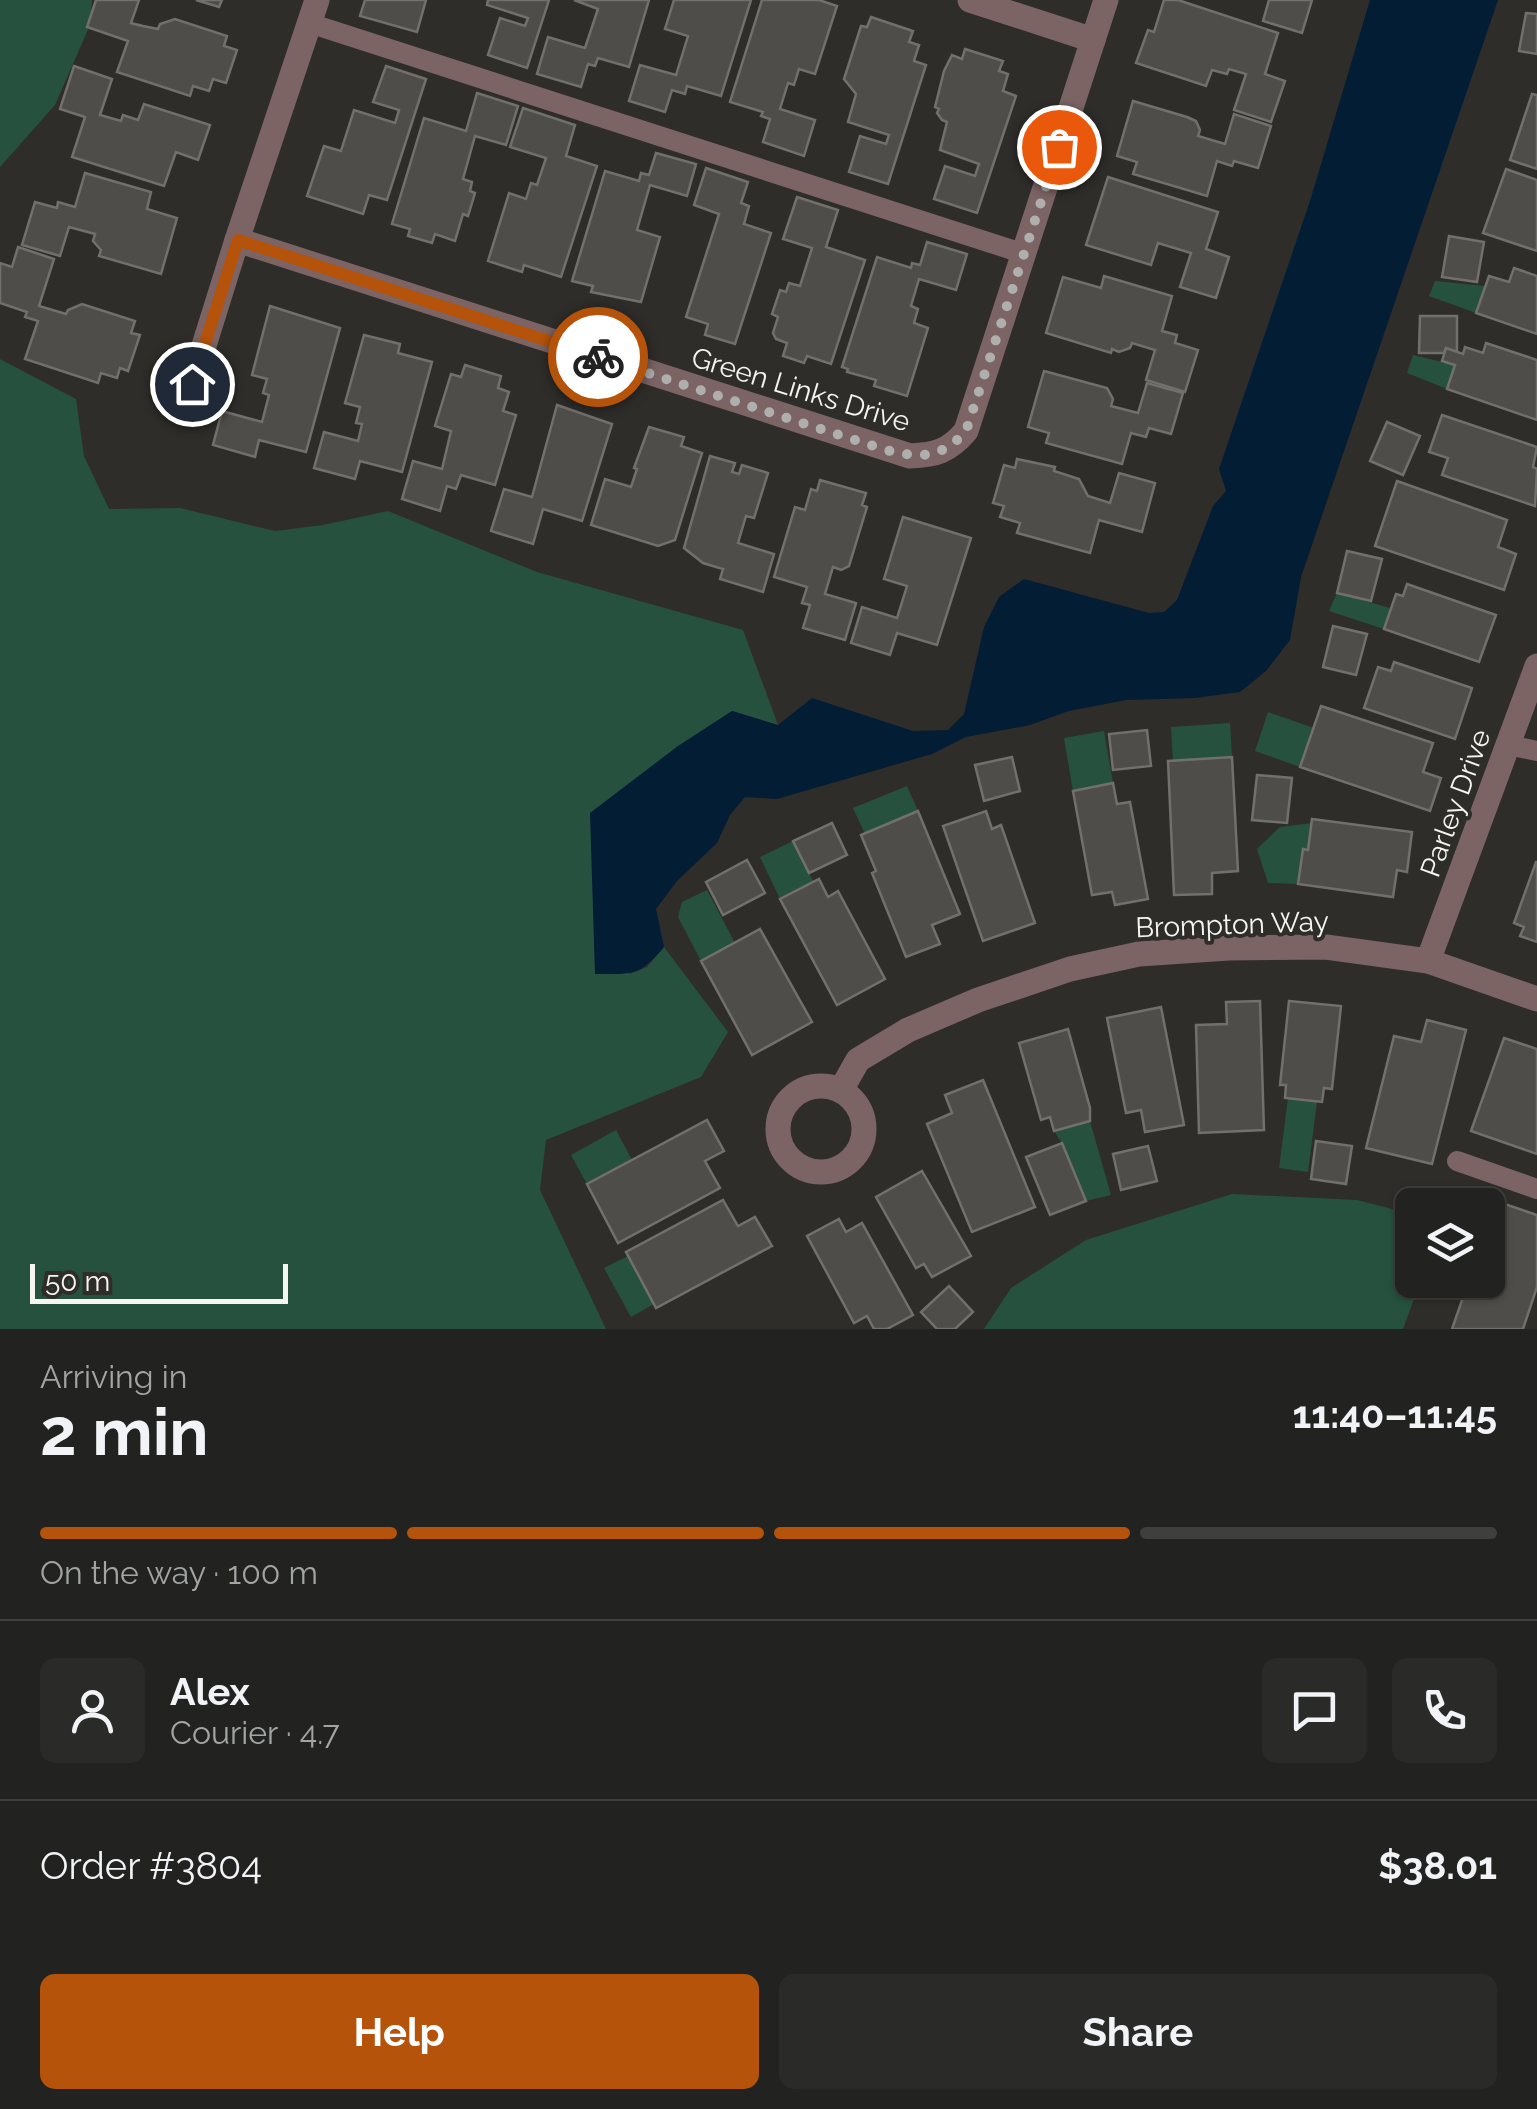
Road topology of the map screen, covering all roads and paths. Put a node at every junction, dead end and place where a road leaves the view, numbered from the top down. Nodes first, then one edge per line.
1 (970, 0) edge
2 (1106, 0) edge
3 (313, 11) edge
4 (1093, 40) junction
5 (238, 240) junction
6 (1025, 254) junction
7 (192, 384) dead end
8 (1537, 666) edge
9 (1508, 745) junction
10 (1537, 750) edge
11 (1428, 961) junction
12 (1537, 999) edge
13 (841, 1090) dead end
14 (1457, 1161) dead end
15 (1537, 1189) edge

1 - 4 street
2 - 4 street, Green Links Drive
3 - 5 street
3 - 6 lane
4 - 6 street, Green Links Drive
5 - 6 street, Green Links Drive
5 - 7 street
8 - 9 street, Parley Drive
9 - 10 lane
9 - 11 street, Parley Drive
11 - 12 street, Brompton Way
11 - 13 street, Brompton Way
14 - 15 lane

